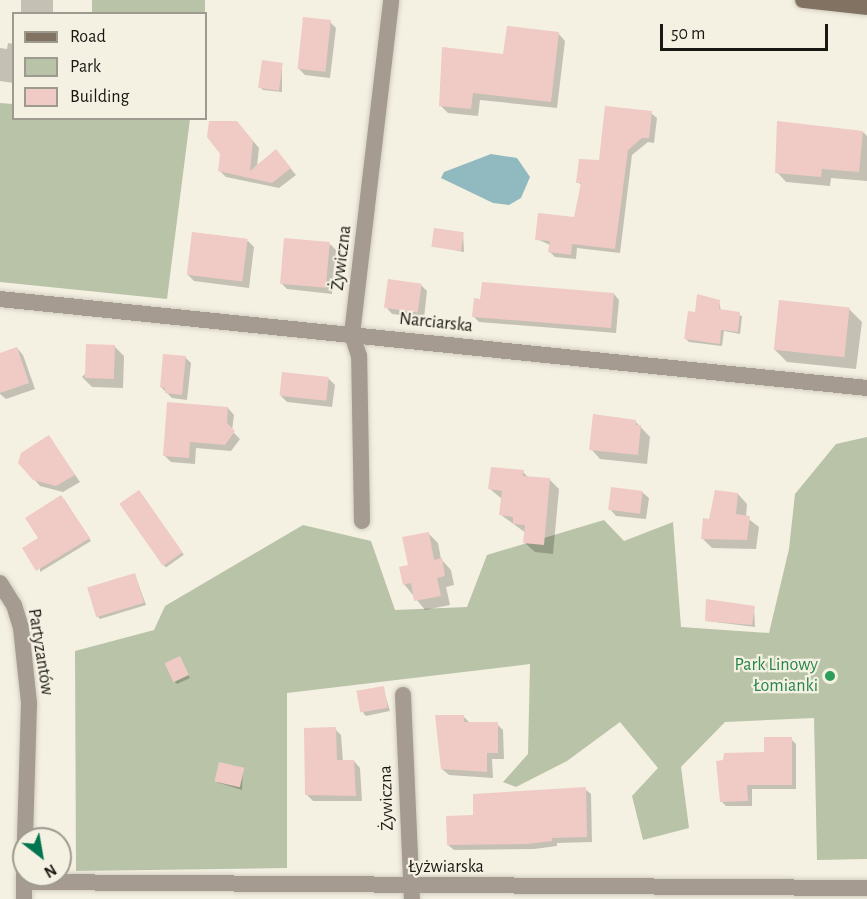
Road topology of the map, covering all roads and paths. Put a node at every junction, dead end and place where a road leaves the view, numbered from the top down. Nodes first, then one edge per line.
1 (391, 0) edge
2 (803, 0) edge
3 (867, 8) edge
4 (0, 299) edge
5 (352, 334) junction
6 (867, 388) edge
7 (362, 521) dead end
8 (0, 583) edge
9 (403, 695) dead end
10 (25, 827) edge
11 (72, 886) edge
12 (867, 888) edge
13 (411, 893) edge
14 (792, 894) edge

1 - 5 street, Żywiczna
2 - 3 main road
4 - 5 street, Narciarska
5 - 6 street, Narciarska
5 - 7 street, Żywiczna
8 - 10 street, Partyzantów
9 - 13 street, Żywiczna
11 - 13 street, Łyżwiarska
12 - 14 street, Łyżwiarska
13 - 14 street, Łyżwiarska

